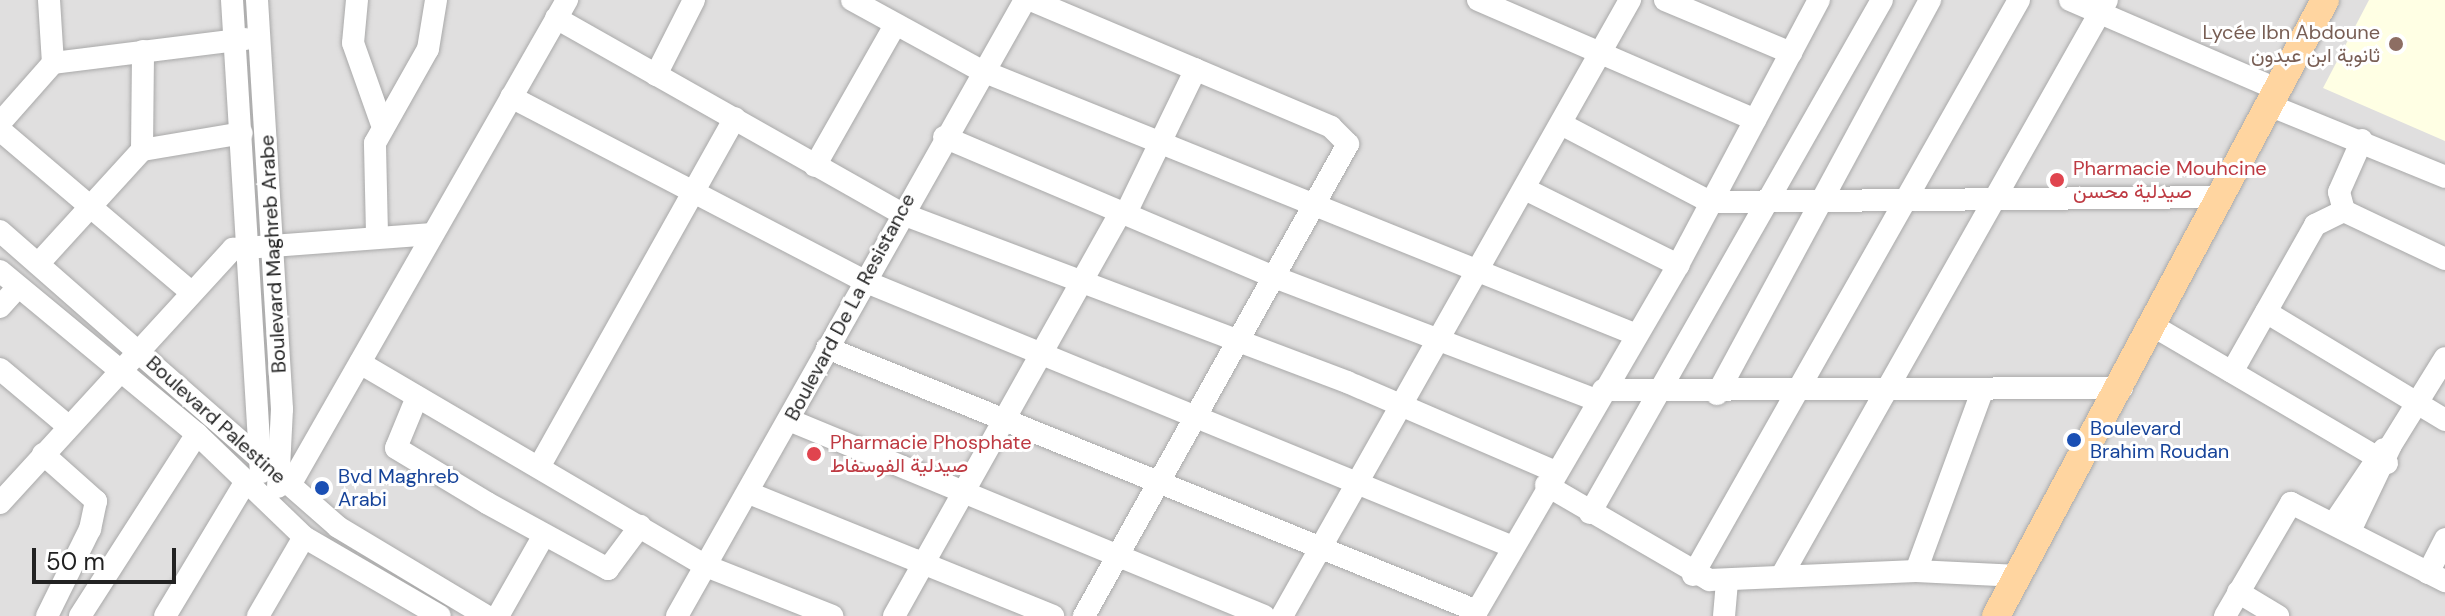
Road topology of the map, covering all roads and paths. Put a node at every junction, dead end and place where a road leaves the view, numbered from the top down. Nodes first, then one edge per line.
1 (49, 0) edge
2 (232, 0) edge
3 (257, 0) edge
4 (357, 0) edge
5 (436, 0) edge
6 (694, 0) edge
7 (852, 0) edge
8 (1025, 0) edge
9 (1031, 0) edge
10 (1478, 0) edge
11 (1630, 0) edge
12 (1665, 0) edge
13 (1819, 0) edge
14 (1882, 0) edge
15 (1930, 0) edge
16 (2019, 0) edge
17 (2070, 0) edge
18 (2325, 0) edge
19 (2104, 6) edge
20 (561, 9) edge
21 (895, 25) junction
22 (258, 38) junction
23 (234, 40) junction
24 (143, 51) junction
25 (1602, 52) junction
26 (1791, 53) junction
27 (53, 63) junction
28 (1196, 69) junction
29 (980, 70) junction
30 (656, 75) junction
31 (511, 97) junction
32 (2273, 97) junction
33 (735, 118) junction
34 (1755, 120) junction
35 (381, 122) junction
36 (0, 123) edge
37 (1563, 125) junction
38 (0, 130) edge
39 (242, 133) junction
40 (944, 137) junction
41 (1161, 138) junction
42 (2362, 140) junction
43 (142, 150) junction
44 (815, 166) junction
45 (2445, 177) edge
46 (1527, 190) junction
47 (695, 193) junction
48 (2221, 197) junction
49 (1905, 201) junction
50 (1710, 202) junction
51 (1770, 202) junction
52 (1991, 202) junction
53 (1318, 203) junction
54 (90, 204) junction
55 (1817, 205) junction
56 (2344, 211) junction
57 (900, 213) junction
58 (1122, 214) junction
59 (0, 231) edge
60 (377, 234) junction
61 (431, 234) junction
62 (274, 241) junction
63 (251, 243) junction
64 (2445, 259) edge
65 (38, 264) junction
66 (1678, 265) junction
67 (1482, 267) junction
68 (0, 271) edge
69 (1274, 277) junction
70 (864, 281) junction
71 (1082, 281) junction
72 (18, 287) junction
73 (190, 291) junction
74 (0, 307) edge
75 (2266, 312) junction
76 (2155, 327) junction
77 (1637, 335) junction
78 (1443, 337) junction
79 (1237, 343) junction
80 (827, 348) junction
81 (140, 352) junction
82 (1038, 353) junction
83 (2445, 358) edge
84 (360, 363) junction
85 (0, 369) edge
86 (123, 370) junction
87 (2232, 372) junction
88 (2122, 388) junction
89 (1795, 392) junction
90 (1982, 392) junction
91 (1661, 393) junction
92 (1717, 394) junction
93 (1884, 394) junction
94 (1600, 395) junction
95 (417, 397) junction
96 (2416, 402) junction
97 (1404, 405) junction
98 (1198, 416) junction
99 (789, 420) junction
100 (999, 420) junction
101 (2445, 420) edge
102 (68, 426) junction
103 (197, 434) junction
104 (43, 454) junction
105 (2384, 454) junction
106 (539, 467) junction
107 (278, 475) junction
108 (1550, 478) junction
109 (1361, 480) junction
110 (1160, 485) junction
111 (3, 493) edge
112 (749, 493) junction
113 (260, 494) junction
114 (961, 494) junction
115 (1590, 513) junction
116 (640, 526) junction
117 (2342, 527) junction
118 (544, 535) junction
119 (304, 537) junction
120 (2445, 539) edge
121 (1513, 547) junction
122 (1318, 551) junction
123 (1119, 557) junction
124 (923, 565) junction
125 (706, 566) junction
126 (1916, 571) junction
127 (1693, 575) junction
128 (1782, 575) junction
129 (2019, 576) junction
130 (2437, 577) edge
131 (1727, 583) junction
132 (2238, 592) junction
133 (1476, 614) edge
134 (260, 615) edge
135 (47, 616) edge
136 (80, 616) edge
137 (165, 616) edge
138 (440, 616) edge
139 (486, 616) edge
140 (498, 616) edge
141 (677, 616) edge
142 (832, 616) edge
143 (894, 616) edge
144 (1053, 616) edge
145 (1084, 616) edge
146 (1264, 616) edge
147 (1282, 616) edge
148 (1724, 616) edge
149 (1996, 616) edge
150 (2225, 616) edge
151 (2278, 616) edge

1 - 27 street
2 - 23 street, Boulevard Maghreb Arabe
3 - 22 street, Boulevard Maghreb Arabe
4 - 35 street
5 - 35 street
6 - 30 street
7 - 21 street
8 - 29 street, Boulevard De La Resistance
9 - 28 street
10 - 25 street
11 - 25 street
12 - 26 street
13 - 26 street
14 - 51 street
15 - 55 street
16 - 49 street
17 - 19 street
18 - 32 main road
19 - 32 street
19 - 52 street
20 - 30 street
20 - 31 street
21 - 29 street
21 - 44 street
22 - 23 street
22 - 62 street, Boulevard Maghreb Arabe
23 - 24 street
23 - 39 street, Boulevard Maghreb Arabe
24 - 27 street
24 - 43 street
25 - 34 street
25 - 37 street
26 - 34 street
27 - 36 street
28 - 41 street
28 - 53 street
29 - 40 street, Boulevard De La Resistance
29 - 41 street
30 - 33 street
31 - 47 street
31 - 61 street
32 - 42 street
32 - 48 main road
33 - 44 street
33 - 47 street
34 - 50 street
35 - 60 street
37 - 46 street
37 - 50 street
38 - 54 street
39 - 43 street
39 - 63 street, Boulevard Maghreb Arabe
40 - 57 street, Boulevard De La Resistance
40 - 58 street
41 - 53 street
41 - 58 street
42 - 45 street
42 - 56 street
43 - 54 street
44 - 57 street
46 - 66 street
46 - 67 street
47 - 70 street
47 - 106 street
48 - 52 street
48 - 76 main road
49 - 52 street
49 - 55 street
49 - 89 street
50 - 51 street
50 - 66 street
51 - 55 street
51 - 91 street
52 - 93 street
53 - 67 street
53 - 69 street
54 - 65 street
54 - 73 street
55 - 92 street
56 - 64 street
56 - 75 street
57 - 70 street, Boulevard De La Resistance
57 - 71 street
58 - 69 street
58 - 71 street
59 - 65 street, Boulevard Palestine
60 - 61 street
60 - 62 street
61 - 84 street
62 - 63 street
62 - 107 street, Boulevard Maghreb Arabe
63 - 73 street
63 - 107 street, Boulevard Maghreb Arabe
65 - 81 street, Boulevard Palestine
66 - 77 street
67 - 77 street
67 - 78 street
68 - 72 street, Boulevard Palestine
69 - 78 street
69 - 79 street
70 - 80 street, Boulevard De La Resistance
70 - 82 street
71 - 79 street
71 - 82 street
72 - 74 street
72 - 86 street, Boulevard Palestine
73 - 81 street
75 - 87 street
75 - 96 street
76 - 87 street
76 - 88 main road
77 - 94 street
78 - 94 street
78 - 97 street
79 - 97 street
79 - 98 street
80 - 99 street, Boulevard De La Resistance
80 - 100 street
81 - 86 street
81 - 107 street, Boulevard Palestine
82 - 98 street
82 - 100 street
83 - 96 street
84 - 95 street
84 - 107 street
85 - 102 street
86 - 102 street
86 - 103 street, Boulevard Palestine
87 - 105 street
88 - 90 street
88 - 129 main road
89 - 92 street
89 - 93 street
89 - 127 street
90 - 93 street
90 - 126 street
91 - 92 street
91 - 94 street
91 - 115 street
93 - 128 street
94 - 108 street
95 - 106 street
95 - 118 street
96 - 101 street
96 - 105 street
97 - 108 street
97 - 109 street
98 - 109 street
98 - 110 street
99 - 112 street, Boulevard De La Resistance
99 - 114 street
100 - 110 street
100 - 114 street
102 - 104 street
103 - 113 street, Boulevard Palestine
103 - 136 street
104 - 111 street
104 - 135 street
105 - 117 street
106 - 116 street
107 - 113 street, Boulevard Maghreb Arabe
107 - 139 street, Boulevard Palestine
108 - 115 street
108 - 121 street
109 - 121 street
109 - 122 street
110 - 122 street
110 - 123 street
112 - 124 street
112 - 125 street, Boulevard De La Resistance
113 - 119 street, Boulevard Palestine
113 - 137 street
114 - 123 street
114 - 124 street
115 - 127 street
116 - 118 street
116 - 125 street
117 - 130 street
117 - 132 street
118 - 140 street
119 - 134 street
119 - 138 street, Boulevard Palestine
120 - 130 street
121 - 133 street
122 - 133 street
122 - 147 street
123 - 145 street
123 - 146 street
124 - 143 street
124 - 144 street
125 - 141 street, Boulevard De La Resistance
125 - 142 street
126 - 128 street
126 - 129 street
127 - 131 street
128 - 131 street
129 - 149 main road
131 - 148 street
132 - 150 street
132 - 151 street

